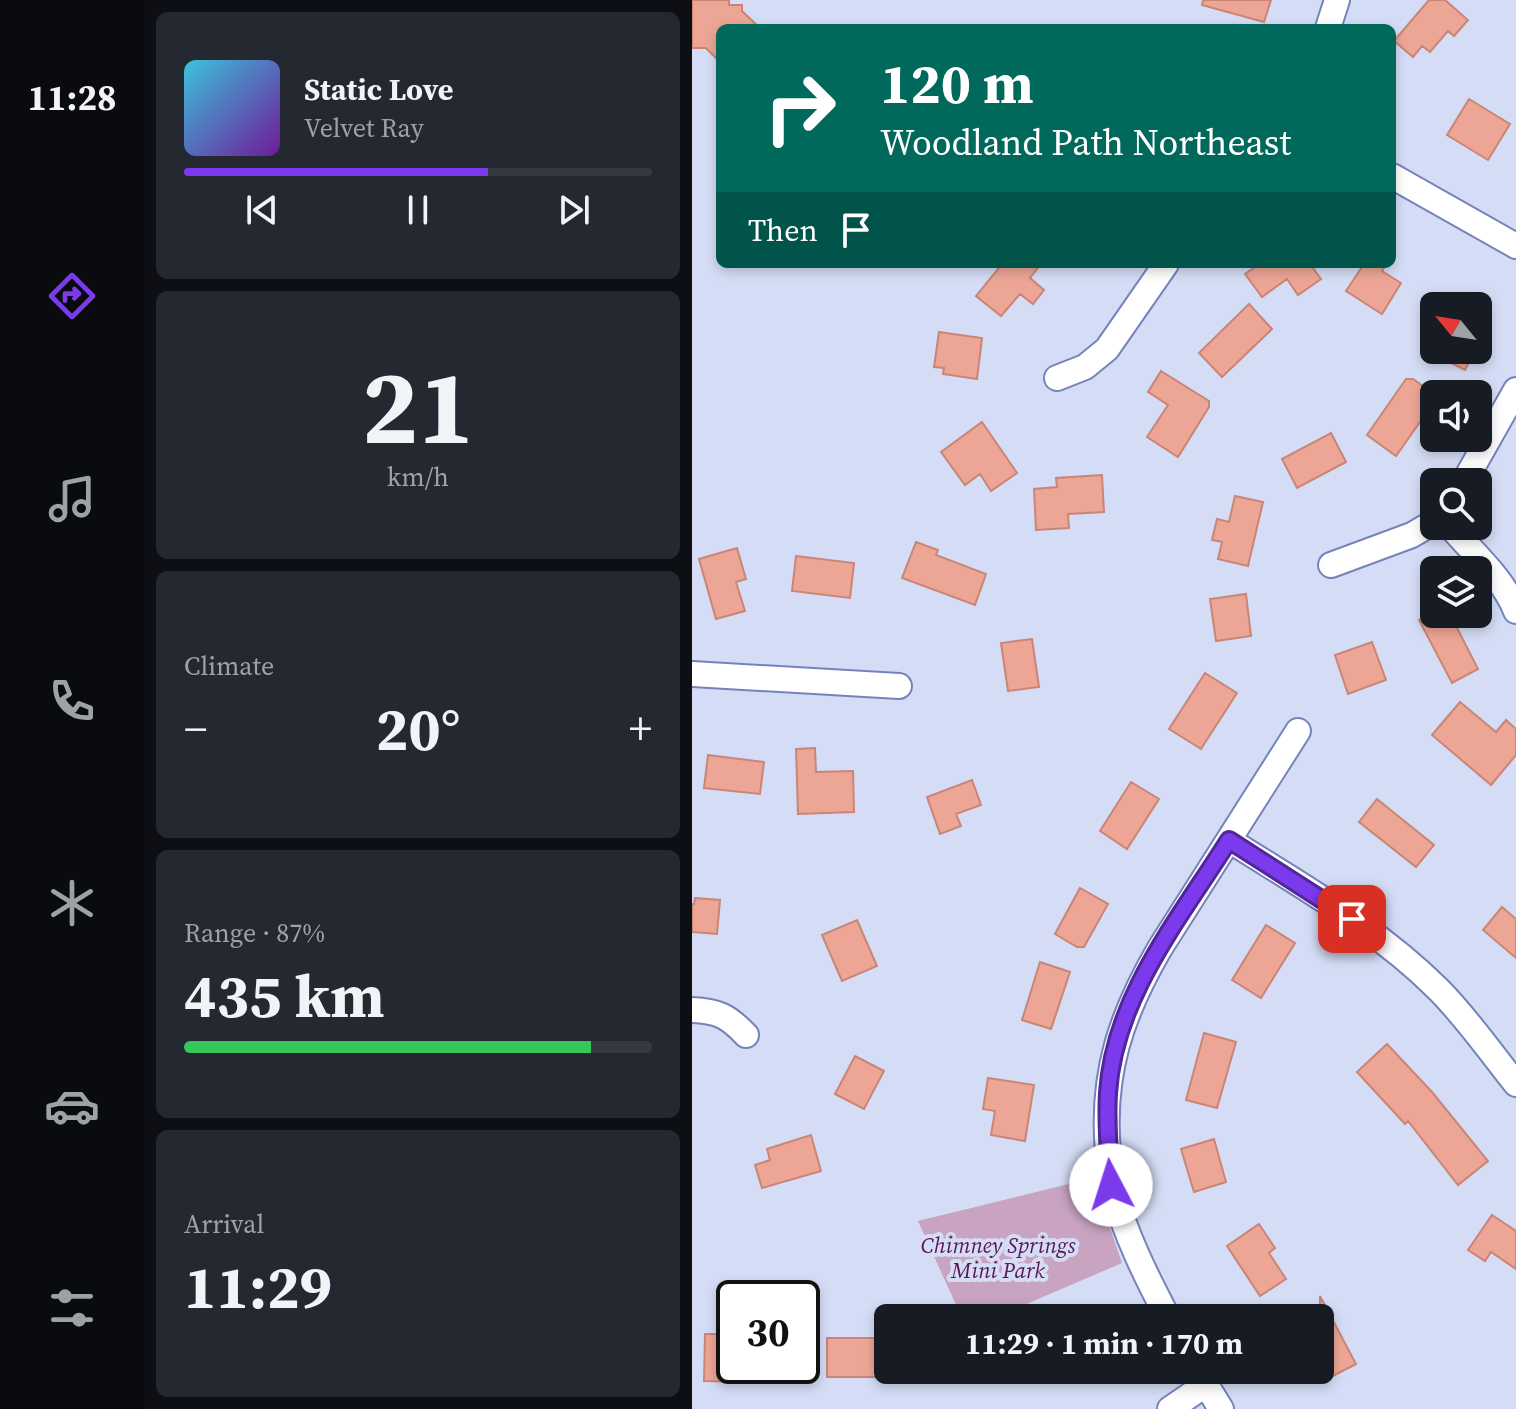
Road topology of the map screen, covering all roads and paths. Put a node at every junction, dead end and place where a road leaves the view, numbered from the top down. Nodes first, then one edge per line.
1 (1337, 0) edge
2 (1329, 24) edge
3 (1396, 178) edge
4 (1516, 246) edge
5 (1163, 268) edge
6 (1057, 378) dead end
7 (1516, 390) edge
8 (1472, 468) edge
9 (1420, 530) edge
10 (1463, 540) edge
11 (1331, 565) dead end
12 (1516, 611) edge
13 (692, 674) edge
14 (899, 686) dead end
15 (1298, 731) dead end
16 (1229, 840) junction
17 (692, 1010) edge
18 (746, 1035) dead end
19 (1516, 1084) edge
20 (1161, 1304) edge
21 (1195, 1384) edge
22 (1205, 1384) edge
23 (1170, 1409) edge
24 (1221, 1409) edge

1 - 2 street
3 - 4 street
5 - 6 street
7 - 8 street
9 - 11 street
10 - 12 street
13 - 14 street
15 - 16 street
16 - 19 street
16 - 20 street
17 - 18 street
21 - 23 street
22 - 24 street

